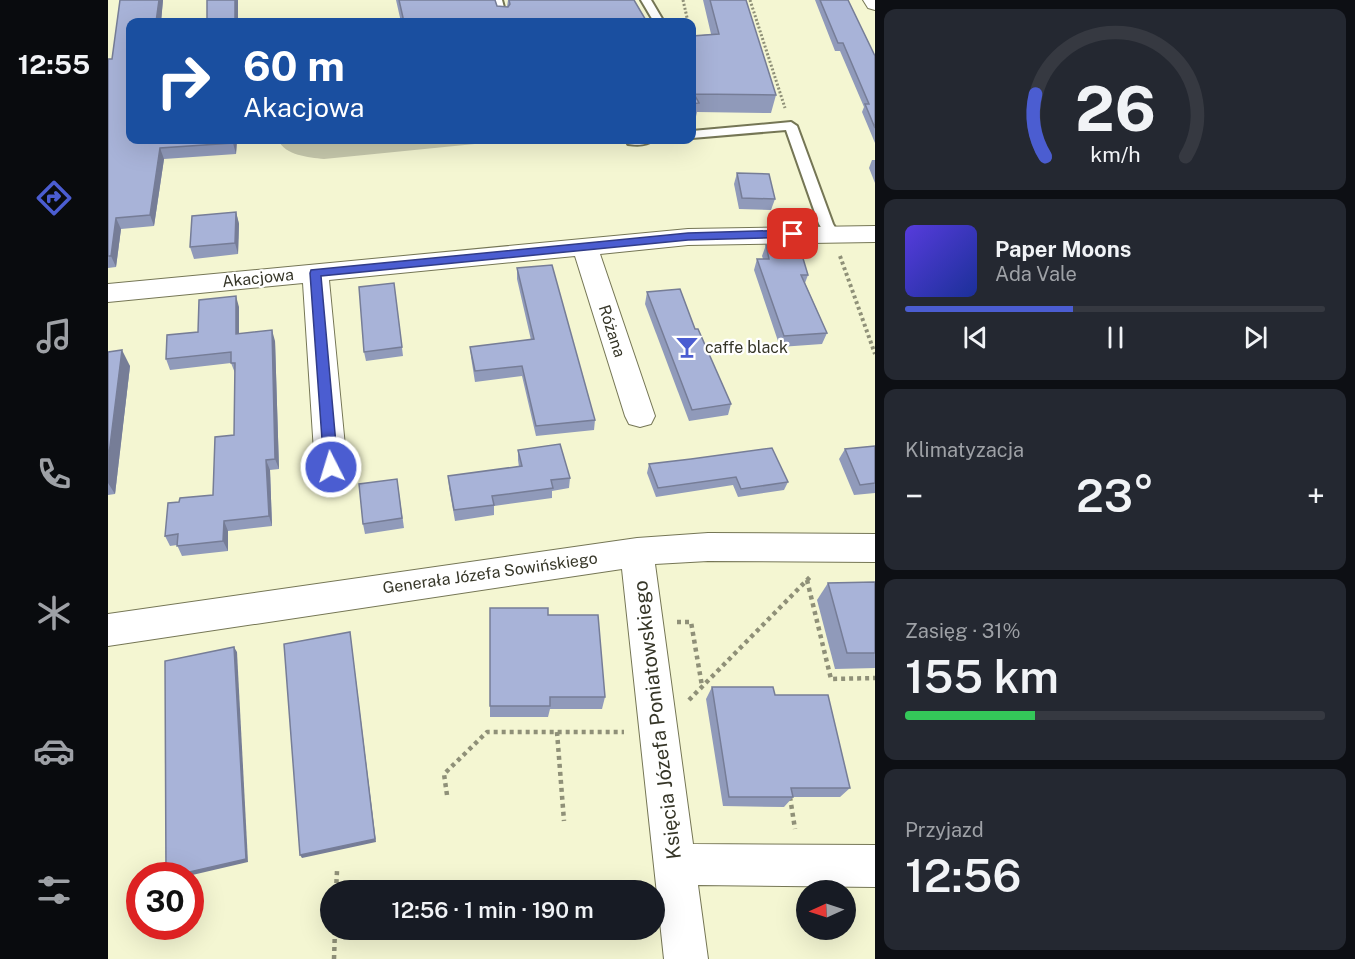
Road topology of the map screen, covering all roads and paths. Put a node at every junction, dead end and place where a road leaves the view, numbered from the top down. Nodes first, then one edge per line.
1 (497, 0) edge
2 (646, 0) edge
3 (683, 0) edge
4 (750, 0) edge
5 (502, 18) edge
6 (657, 18) edge
7 (687, 18) edge
8 (791, 126) junction
9 (696, 135) edge
10 (832, 234) junction
11 (875, 234) edge
12 (585, 246) junction
13 (315, 273) junction
14 (108, 293) edge
15 (875, 354) edge
16 (640, 416) dead end
17 (331, 467) dead end
18 (875, 548) edge
19 (637, 552) junction
20 (815, 572) dead end
21 (807, 580) junction
22 (692, 622) dead end
23 (108, 630) edge
24 (875, 678) edge
25 (702, 687) junction
26 (685, 704) dead end
27 (557, 732) junction
28 (658, 733) junction
29 (447, 795) dead end
30 (564, 821) dead end
31 (673, 864) junction
32 (875, 866) edge
33 (337, 871) dead end
34 (337, 880) edge
35 (335, 940) edge
36 (334, 959) edge
37 (686, 959) edge

1 - 5 lane
2 - 6 lane
3 - 7 path
4 - 8 path
8 - 9 lane
8 - 10 lane
10 - 11 street, Akacjowa
10 - 12 street, Akacjowa
10 - 15 path
12 - 13 street, Akacjowa
12 - 16 street, Różana
13 - 14 street, Akacjowa
13 - 17 street
18 - 19 street, Generała Józefa Sowińskiego
19 - 23 street, Generała Józefa Sowińskiego
19 - 28 street, Księcia Józefa Poniatowskiego
20 - 21 path
21 - 24 path
21 - 25 path
22 - 25 path
25 - 26 path
27 - 28 path
27 - 29 path
27 - 30 path
28 - 31 street, Księcia Józefa Poniatowskiego
31 - 32 street
31 - 37 street, Księcia Józefa Poniatowskiego
33 - 34 path
35 - 36 path

